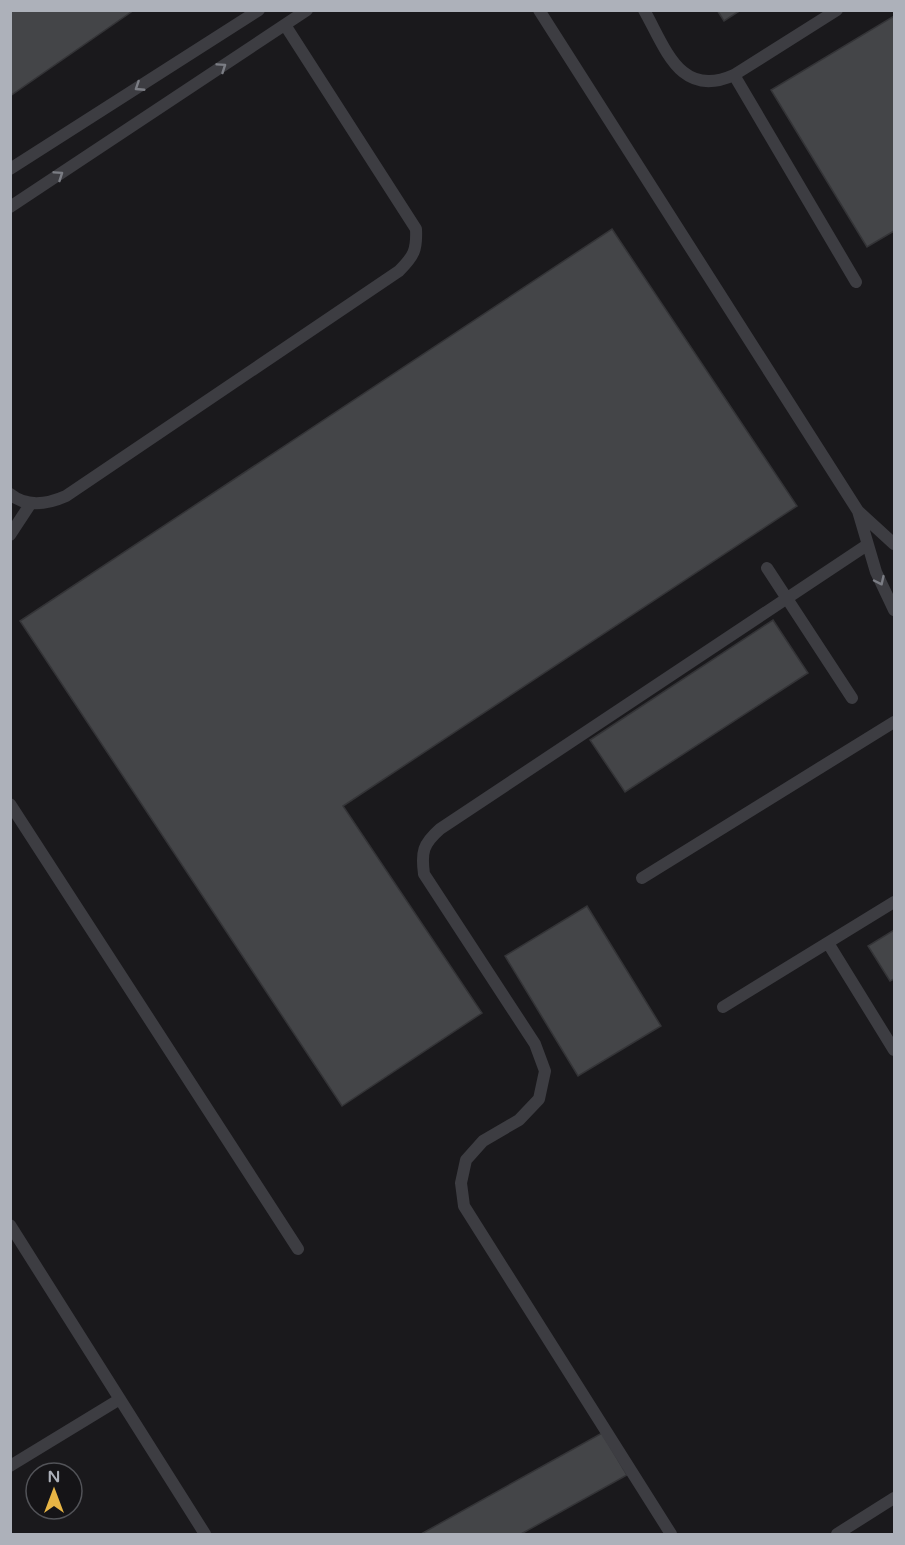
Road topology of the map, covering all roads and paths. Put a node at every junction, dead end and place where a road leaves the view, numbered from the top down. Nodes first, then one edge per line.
1 (259, 10) edge
2 (307, 10) edge
3 (539, 10) edge
4 (644, 10) edge
5 (837, 10) edge
6 (285, 25) junction
7 (734, 75) junction
8 (10, 170) edge
9 (10, 207) edge
10 (856, 282) dead end
11 (10, 494) edge
12 (31, 504) junction
13 (858, 511) junction
14 (10, 535) edge
15 (894, 544) edge
16 (867, 545) junction
17 (767, 568) dead end
18 (787, 598) junction
19 (894, 609) edge
20 (852, 698) dead end
21 (894, 722) edge
22 (10, 804) edge
23 (642, 878) dead end
24 (894, 902) edge
25 (828, 943) junction
26 (723, 1007) dead end
27 (894, 1050) edge
28 (10, 1225) edge
29 (298, 1249) dead end
30 (120, 1400) junction
31 (10, 1466) edge
32 (894, 1498) edge
33 (205, 1534) edge
34 (671, 1534) edge
35 (837, 1534) edge

1 -> 8 lane
2 - 6 lane
3 - 13 lane
4 - 7 lane
5 - 7 lane
9 -> 6 lane
6 - 12 lane
7 - 10 lane
11 - 12 lane
12 - 14 lane
13 - 15 lane
13 - 16 lane
16 - 18 lane
16 -> 19 lane
17 - 18 lane
18 - 20 lane
18 - 34 lane
21 - 23 lane
22 - 29 lane
24 - 25 lane
25 - 26 lane
25 - 27 lane
28 - 30 lane
30 - 31 lane
30 - 33 lane
32 - 35 lane

